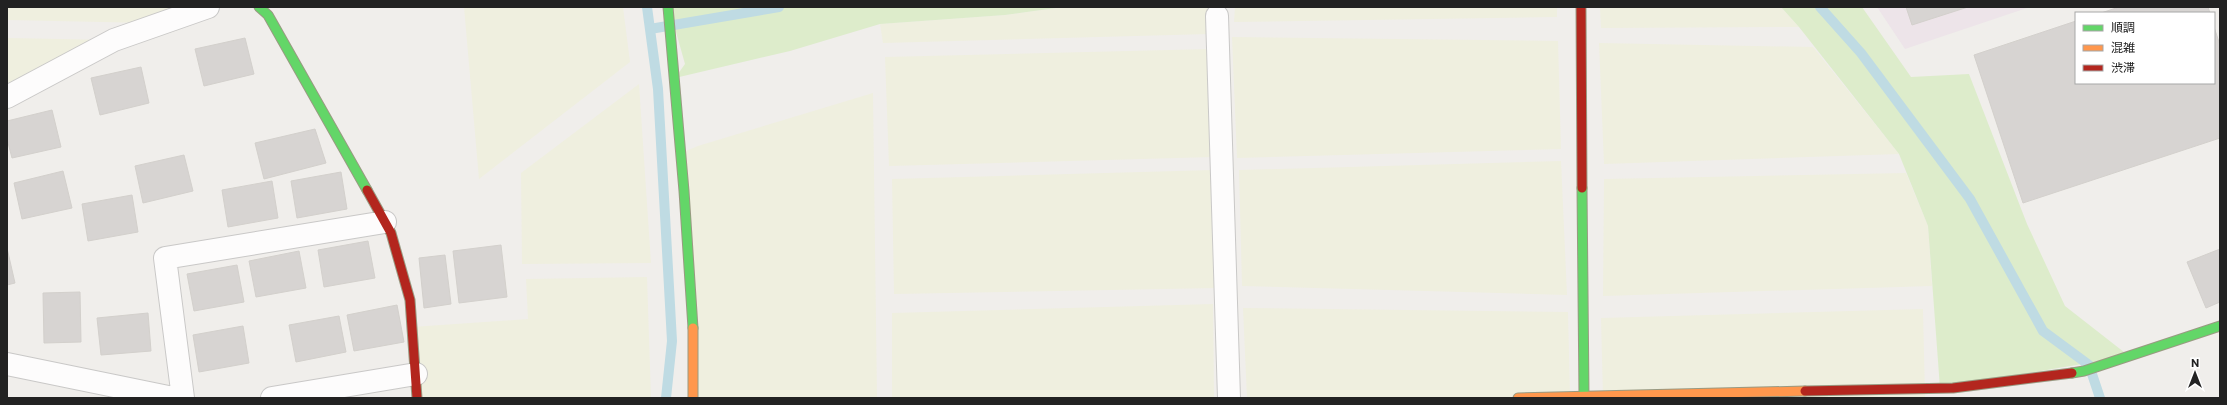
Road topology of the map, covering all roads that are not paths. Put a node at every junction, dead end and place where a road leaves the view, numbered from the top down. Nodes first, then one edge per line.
1 (208, 7) edge
2 (259, 7) edge
3 (668, 7) edge
4 (1581, 7) edge
5 (1217, 16) dead end
6 (7, 97) edge
7 (385, 222) junction
8 (2220, 326) edge
9 (7, 364) edge
10 (416, 374) junction
11 (1584, 396) junction
12 (173, 398) edge
13 (183, 398) edge
14 (272, 398) edge
15 (417, 398) edge
16 (693, 398) edge
17 (1229, 398) edge
18 (1518, 398) edge

1 - 6 street
2 - 7 street
3 - 16 street
4 - 11 street
5 - 17 street
7 - 10 street
7 - 13 street
8 - 11 street
9 - 12 street
10 - 14 street
10 - 15 street
11 - 18 street

